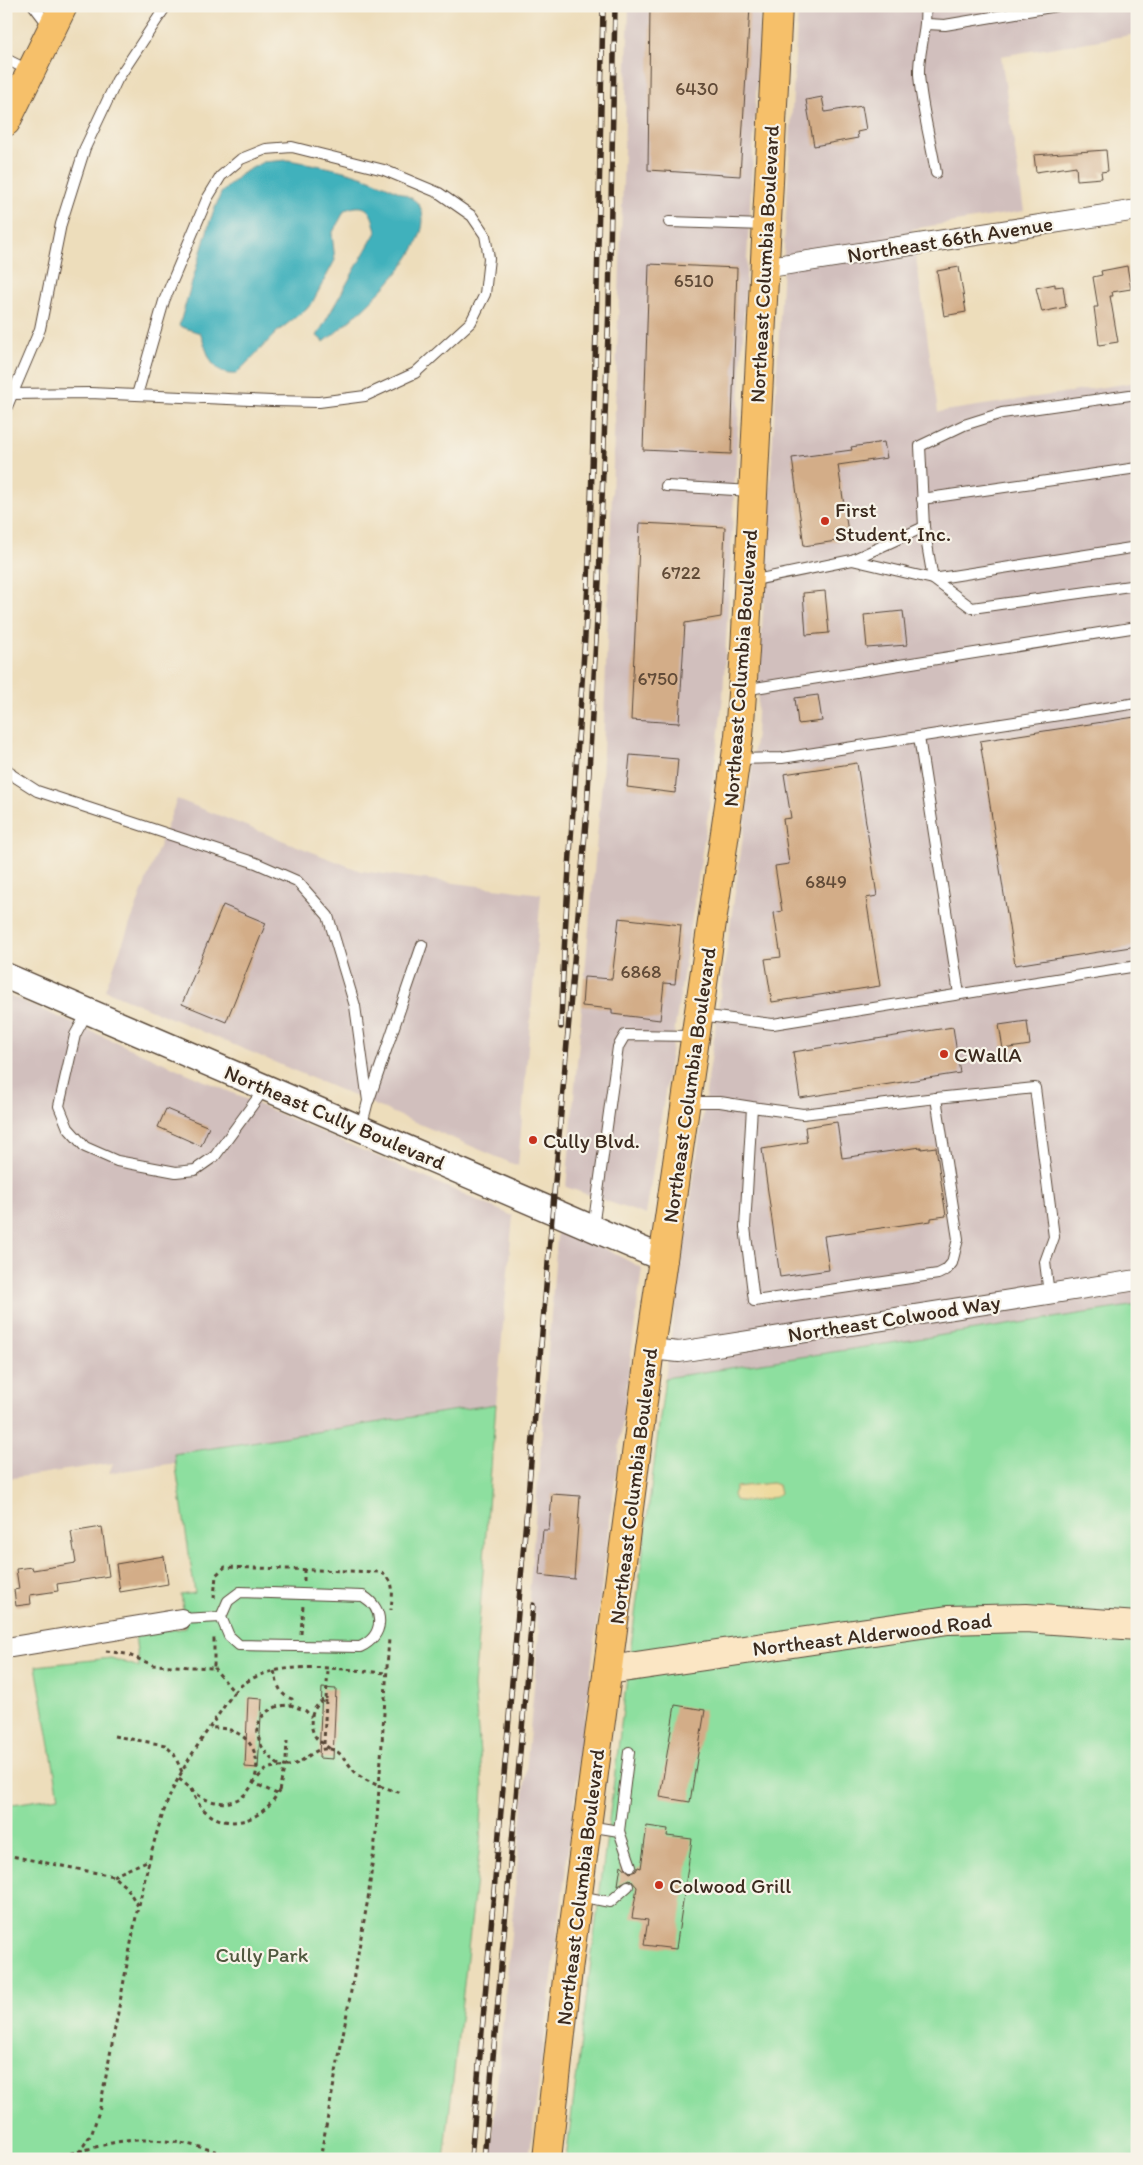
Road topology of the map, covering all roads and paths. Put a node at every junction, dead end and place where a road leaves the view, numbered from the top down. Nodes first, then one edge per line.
1 (34, 6) edge
2 (166, 6) edge
3 (778, 6) edge
4 (925, 6) edge
5 (1057, 6) edge
6 (57, 18) edge
7 (927, 24) junction
8 (6, 59) edge
9 (31, 72) junction
10 (6, 122) edge
11 (936, 173) dead end
12 (1137, 210) edge
13 (669, 222) dead end
14 (765, 225) junction
15 (763, 268) junction
16 (12, 394) junction
17 (1137, 394) edge
18 (137, 395) junction
19 (6, 409) edge
20 (1137, 468) edge
21 (666, 486) dead end
22 (753, 491) junction
23 (922, 500) junction
24 (924, 527) junction
25 (1137, 547) edge
26 (852, 560) junction
27 (933, 579) junction
28 (748, 581) junction
29 (1137, 585) edge
30 (1137, 626) edge
31 (742, 690) junction
32 (1137, 703) edge
33 (919, 737) junction
34 (736, 760) junction
35 (6, 768) edge
36 (422, 944) dead end
37 (1137, 966) edge
38 (6, 976) edge
39 (959, 994) junction
40 (88, 1011) junction
41 (696, 1026) junction
42 (265, 1087) junction
43 (936, 1098) junction
44 (368, 1101) junction
45 (685, 1102) junction
46 (752, 1107) junction
47 (361, 1128) junction
48 (593, 1228) junction
49 (664, 1259) junction
50 (1137, 1280) edge
51 (1049, 1294) junction
52 (650, 1349) junction
53 (304, 1570) junction
54 (303, 1594) junction
55 (390, 1616) dead end
56 (218, 1617) junction
57 (181, 1619) joint
58 (1137, 1626) edge
59 (389, 1634) dead end
60 (301, 1647) junction
61 (6, 1648) edge
62 (104, 1651) dead end
63 (214, 1668) junction
64 (300, 1668) junction
65 (328, 1669) junction
66 (274, 1670) junction
67 (608, 1670) junction
68 (387, 1673) junction
69 (234, 1692) junction
70 (326, 1699) junction
71 (291, 1706) junction
72 (311, 1718) junction
73 (210, 1728) junction
74 (114, 1736) dead end
75 (287, 1741) dead end
76 (324, 1744) junction
77 (331, 1749) junction
78 (629, 1752) dead end
79 (279, 1765) junction
80 (182, 1773) junction
81 (179, 1779) junction
82 (254, 1783) junction
83 (190, 1786) junction
84 (380, 1786) junction
85 (278, 1792) junction
86 (401, 1793) dead end
87 (588, 1826) junction
88 (618, 1831) junction
89 (6, 1855) edge
90 (150, 1860) junction
91 (631, 1866) dead end
92 (113, 1876) junction
93 (628, 1886) dead end
94 (578, 1896) junction
95 (138, 1906) junction
96 (80, 2151) junction
97 (49, 2159) edge
98 (76, 2159) edge
99 (237, 2159) edge
100 (320, 2159) edge
101 (547, 2159) edge

1 - 6 lane
2 - 16 lane
3 - 14 main road, Northeast Columbia Boulevard
4 - 7 lane
5 - 7 lane
6 - 9 main road
7 - 11 lane
8 - 9 lane
9 - 10 main road
12 - 15 street, Northeast 66th Avenue
13 - 14 lane
14 - 15 main road, Northeast Columbia Boulevard
15 - 22 main road, Northeast Columbia Boulevard
16 - 18 lane
16 - 19 lane
17 - 23 lane
18 - 18 lane
20 - 23 lane
21 - 22 lane
22 - 28 main road, Northeast Columbia Boulevard
23 - 24 lane
24 - 26 lane
24 - 27 lane
25 - 27 lane
26 - 27 lane
26 - 28 lane
27 - 29 lane
28 - 31 main road, Northeast Columbia Boulevard
30 - 31 lane
31 - 34 main road, Northeast Columbia Boulevard
32 - 33 lane
33 - 34 lane
33 - 39 lane
34 - 41 main road, Northeast Columbia Boulevard
35 - 44 lane
36 - 44 lane
37 - 39 lane
38 - 40 street, Northeast Cully Boulevard
39 - 41 lane
40 - 42 street, Northeast Cully Boulevard
40 - 42 lane
41 - 45 main road, Northeast Columbia Boulevard
41 - 48 lane
42 - 47 street, Northeast Cully Boulevard
43 - 46 lane
43 - 46 lane
43 - 51 lane
44 - 47 lane
45 - 46 lane
45 - 49 main road, Northeast Columbia Boulevard
47 - 48 street, Northeast Cully Boulevard
48 - 49 street, Northeast Cully Boulevard
49 - 52 main road, Northeast Columbia Boulevard
50 - 51 street, Northeast Colwood Way
51 - 52 street, Northeast Colwood Way
52 - 67 main road, Northeast Columbia Boulevard
53 - 54 path
53 - 55 path
53 - 56 path
54 - 56 lane
54 - 60 path
54 - 60 lane
56 - 57 lane
56 - 60 lane
56 - 63 path
57 - 61 street
58 - 67 main road, Northeast Alderwood Road
59 - 68 path
60 - 64 path
62 - 63 path
63 - 69 path
64 - 65 path
64 - 66 path
65 - 68 path
65 - 70 path
66 - 69 path
66 - 71 path
67 - 87 main road, Northeast Columbia Boulevard
68 - 84 path
69 - 73 path
70 - 72 path
70 - 76 path
71 - 72 path
71 - 79 path
72 - 76 path
73 - 80 path
73 - 82 path
74 - 80 path
75 - 85 path, bridge
76 - 77 path
77 - 79 path
77 - 84 path
78 - 88 lane
79 - 82 path
80 - 81 path
81 - 83 path
81 - 90 path
82 - 83 path
82 - 85 path
83 - 85 path
84 - 86 path
84 - 100 path
87 - 88 lane
87 - 94 main road, Northeast Columbia Boulevard
88 - 91 lane
89 - 92 path
90 - 92 path
90 - 95 path
92 - 95 path
93 - 94 lane
94 - 101 main road, Northeast Columbia Boulevard
95 - 96 path
96 - 97 path
96 - 98 path
96 - 99 path

